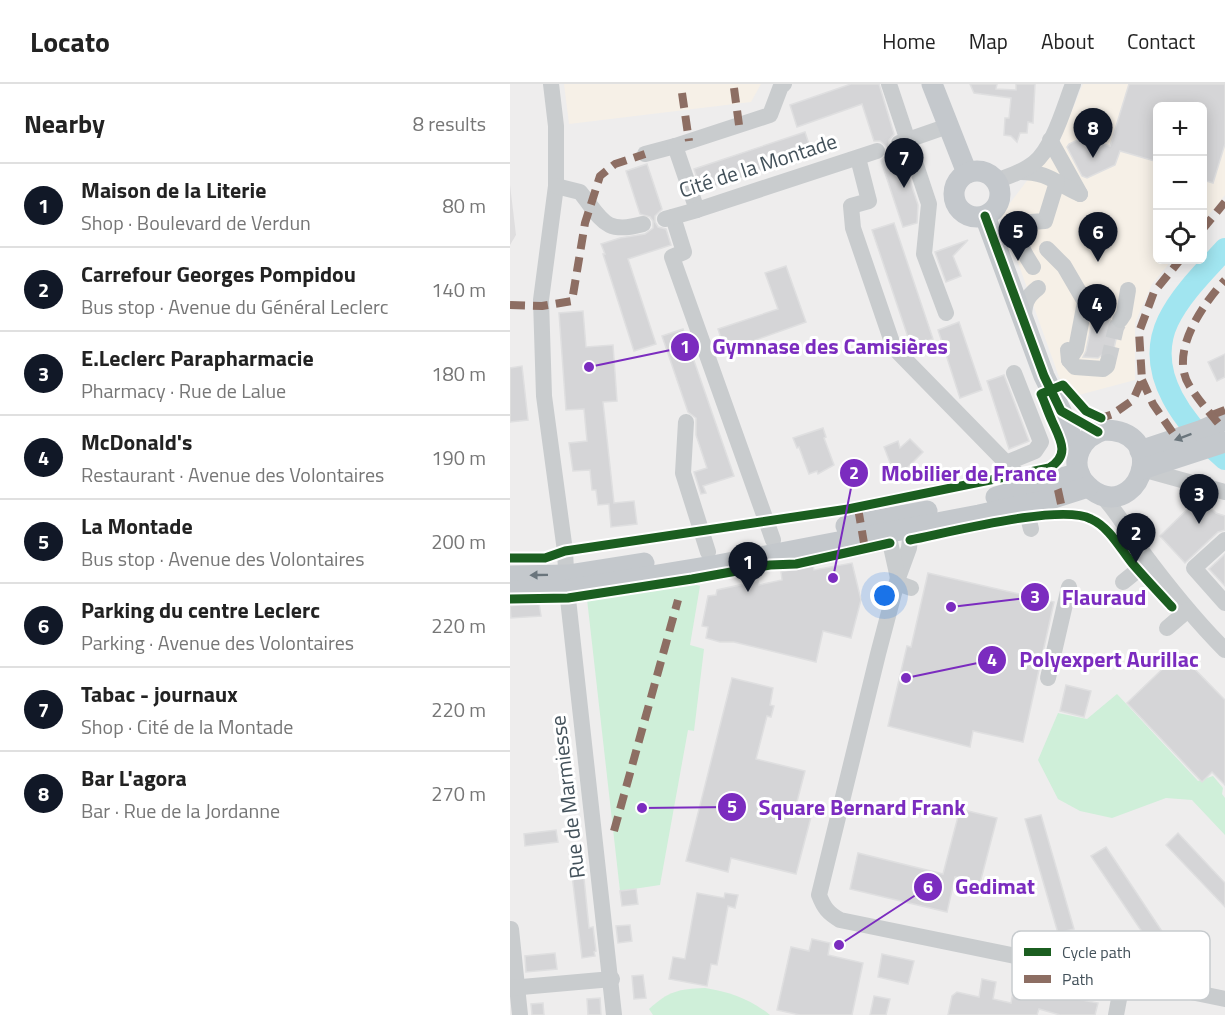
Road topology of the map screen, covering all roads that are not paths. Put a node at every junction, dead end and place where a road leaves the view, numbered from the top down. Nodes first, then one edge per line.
1 (551, 84) edge
2 (784, 84) edge
3 (889, 84) edge
4 (932, 84) edge
5 (1073, 84) edge
6 (948, 126) junction
7 (903, 142) junction
8 (675, 146) junction
9 (1046, 147) junction
10 (877, 151) dead end
11 (645, 154) dead end
12 (858, 158) junction
13 (1020, 172) junction
14 (967, 173) junction
15 (1060, 180) junction
16 (996, 181) junction
17 (556, 186) junction
18 (697, 210) junction
19 (985, 216) junction
20 (643, 224) dead end
21 (1047, 249) dead end
22 (1033, 267) dead end
23 (1038, 288) dead end
24 (1128, 290) dead end
25 (946, 313) dead end
26 (1024, 320) junction
27 (1120, 320) tunnel mouth
28 (1108, 362) dead end
29 (1014, 373) dead end
30 (1061, 411) junction
31 (1225, 420) edge
32 (686, 422) dead end
33 (1098, 432) junction
34 (1225, 442) edge
35 (1141, 460) junction
36 (1006, 463) junction
37 (1086, 477) junction
38 (1129, 491) junction
39 (1225, 492) edge
40 (1024, 497) junction
41 (899, 526) junction
42 (1031, 529) dead end
43 (1128, 533) junction
44 (773, 540) junction
45 (1225, 540) edge
46 (708, 552) junction
47 (1149, 561) junction
48 (510, 576) edge
49 (1123, 582) dead end
50 (568, 583) junction
51 (1069, 586) dead end
52 (510, 591) edge
53 (1225, 603) edge
54 (1188, 610) junction
55 (1167, 628) dead end
56 (1225, 650) edge
57 (1048, 678) dead end
58 (511, 929) edge
59 (1012, 955) edge
60 (612, 979) junction
61 (514, 988) edge
62 (1210, 996) edge
63 (1225, 999) edge
64 (1119, 1000) edge
65 (520, 1015) edge
66 (614, 1015) edge
67 (1116, 1015) edge

1 - 17 street, Rue de Marmiesse
2 - 8 street
3 - 7 street
4 - 6 main road
5 - 9 street
6 - 7 street
6 - 14 main road
7 - 25 street
8 - 11 street
8 - 18 street
9 - 13 street
9 - 15 street
10 - 12 street, Cité de la Montade
12 - 18 street, Cité de la Montade
12 - 36 street, Cité de la Montade
13 - 15 street
13 - 16 street
14 - 16 main road
14 - 19 main road
15 - 22 street
16 - 19 main road
17 - 20 street
17 - 50 street, Rue de Marmiesse
18 - 44 street, Cité de la Montade
19 - 26 main road
21 - 28 street
23 - 26 street
24 - 27 street
26 - 30 main road
29 - 36 street
30 - 33 main road
30 - 37 main road
31 -> 35 main road
32 - 46 street
33 - 35 main road
33 - 37 main road
34 - 35 main road
35 - 38 main road
35 - 39 street
36 - 40 street, Cité de la Montade
37 - 38 main road
37 - 40 main road
37 - 43 street
38 - 43 street
40 - 41 main road
40 - 42 street, Cité de la Montade
41 - 44 main road
41 - 50 main road
41 - 59 street
43 - 47 street
44 - 46 main road
45 - 53 street
46 - 50 main road
47 - 49 street
47 - 54 street
50 -> 48 main road
50 - 52 main road
50 - 60 street, Rue de Marmiesse
51 - 57 street
54 - 55 street
54 - 56 street
58 - 61 street
60 - 61 street
60 - 66 street, Rue de Marmiesse
61 - 65 street
62 - 63 street
64 - 67 street

